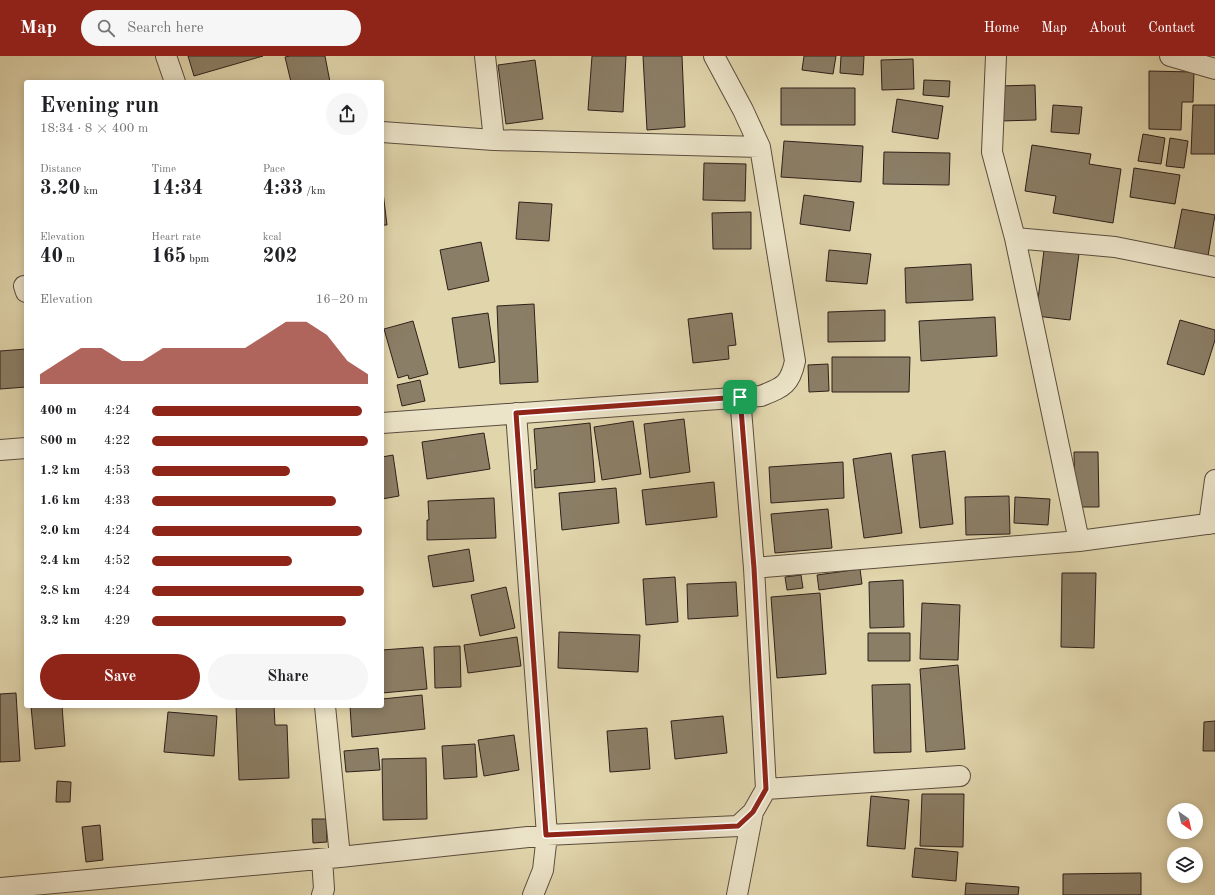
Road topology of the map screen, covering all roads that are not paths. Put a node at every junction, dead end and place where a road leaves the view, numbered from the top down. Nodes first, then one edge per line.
1 (166, 56) edge
2 (486, 56) edge
3 (714, 56) edge
4 (996, 56) edge
5 (1170, 56) edge
6 (1215, 69) edge
7 (174, 80) edge
8 (384, 132) edge
9 (494, 140) junction
10 (760, 147) junction
11 (1015, 238) junction
12 (1215, 267) edge
13 (740, 397) junction
14 (516, 413) junction
15 (384, 423) edge
16 (24, 448) edge
17 (0, 450) edge
18 (1215, 480) edge
19 (1212, 524) edge
20 (1079, 541) junction
21 (754, 568) junction
22 (324, 708) edge
23 (960, 776) dead end
24 (766, 789) junction
25 (753, 812) junction
26 (546, 835) junction
27 (331, 858) junction
28 (0, 888) edge
29 (322, 895) edge
30 (533, 895) edge
31 (737, 895) edge

1 - 7 street
2 - 9 street
3 - 10 street
4 - 11 street
5 - 6 street
8 - 9 street
9 - 10 street
10 - 13 street
11 - 12 street
11 - 20 street
13 - 14 street
13 - 21 street
14 - 15 street
14 - 26 street
16 - 17 street
18 - 19 street
19 - 20 street
20 - 21 street
21 - 24 street
22 - 27 street
23 - 24 street
24 - 25 street
25 - 26 street
25 - 31 street
26 - 27 street
26 - 30 street
27 - 28 street
27 - 29 street

